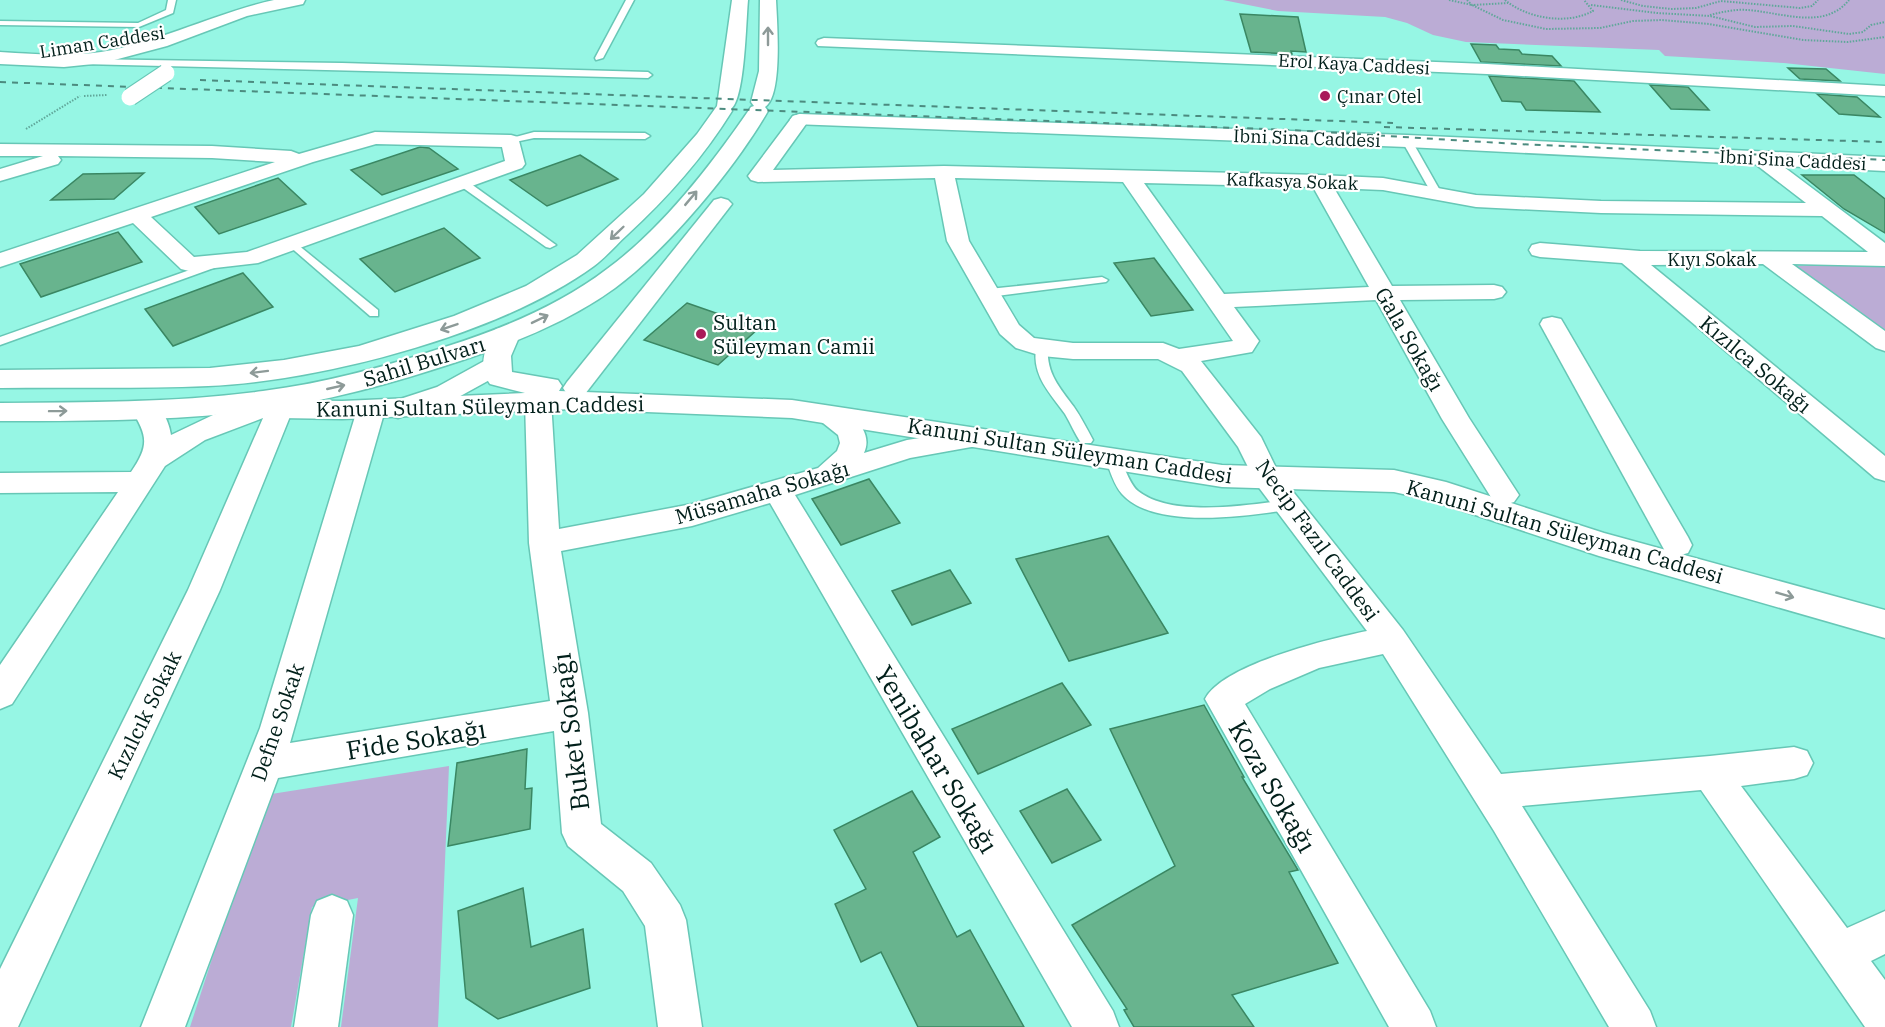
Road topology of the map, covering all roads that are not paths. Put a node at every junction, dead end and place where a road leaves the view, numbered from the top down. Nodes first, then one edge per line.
1 (172, 0) edge
2 (272, 0) edge
3 (297, 0) edge
4 (630, 0) edge
5 (740, 0) edge
6 (768, 0) edge
7 (0, 23) edge
8 (824, 43) dead end
9 (0, 57) edge
10 (599, 58) dead end
11 (64, 61) junction
12 (166, 73) dead end
13 (648, 75) dead end
14 (1885, 91) edge
15 (130, 97) dead end
16 (800, 120) joint
17 (645, 136) dead end
18 (506, 141) junction
19 (1407, 141) junction
20 (0, 150) edge
21 (80, 151) junction
22 (306, 158) junction
23 (1761, 159) junction
24 (1885, 164) edge
25 (944, 172) junction
26 (0, 175) edge
27 (758, 176) joint
28 (1129, 177) junction
29 (1320, 181) junction
30 (463, 183) junction
31 (1437, 194) junction
32 (721, 204) dead end
33 (1825, 210) junction
34 (136, 214) junction
35 (292, 243) junction
36 (550, 245) dead end
37 (1540, 250) dead end
38 (1885, 254) edge
39 (1628, 257) junction
40 (1771, 259) junction
41 (1885, 259) edge
42 (0, 260) edge
43 (223, 261) junction
44 (1102, 280) dead end
45 (1494, 292) dead end
46 (988, 293) junction
47 (1383, 293) junction
48 (1217, 301) junction
49 (374, 313) dead end
50 (1552, 324) dead end
51 (506, 335) junction
52 (0, 341) edge
53 (1885, 343) edge
54 (1042, 348) junction
55 (1178, 357) junction
56 (495, 366) junction
57 (0, 379) edge
58 (576, 388) junction
59 (538, 401) junction
60 (237, 404) junction
61 (144, 409) junction
62 (274, 409) junction
63 (385, 410) junction
64 (0, 412) edge
65 (828, 413) junction
66 (978, 438) junction
67 (1086, 440) junction
68 (1113, 460) junction
69 (147, 470) junction
70 (1262, 471) junction
71 (1885, 471) edge
72 (826, 475) junction
73 (0, 483) edge
74 (777, 490) junction
75 (1504, 495) junction
76 (1288, 505) junction
77 (544, 543) junction
78 (1677, 545) junction
79 (1885, 601) edge
80 (1885, 624) edge
81 (1391, 639) junction
82 (0, 694) edge
83 (570, 713) junction
84 (1794, 763) dead end
85 (263, 764) junction
86 (1710, 773) junction
87 (1492, 792) junction
88 (332, 915) dead end
89 (1885, 932) edge
90 (1840, 954) junction
91 (0, 1016) edge
92 (1885, 1017) edge
93 (163, 1027) edge
94 (316, 1027) edge
95 (680, 1027) edge
96 (1097, 1027) edge
97 (1414, 1027) edge
98 (1634, 1027) edge

1 - 7 lane
2 - 9 main road, Liman Caddesi
3 - 11 main road, Liman Caddesi
4 - 10 lane
5 -> 57 main road, Sahil Bulvarı
51 -> 6 main road, Sahil Bulvarı
8 - 14 street, Erol Kaya Caddesi
9 - 11 main road, Liman Caddesi
11 - 13 lane
12 - 15 street, bridge
16 - 19 main road, İbni Sina Caddesi
16 - 27 street, İbni Sina Caddesi
17 - 18 lane
18 - 22 street
18 - 30 street
19 - 23 main road, İbni Sina Caddesi
19 - 31 lane
20 - 21 street
21 - 22 street
21 - 26 street
22 - 34 street
23 - 24 main road, İbni Sina Caddesi
23 - 33 street
25 - 27 street, Kafkasya Sokak
25 - 28 street, Kafkasya Sokak
25 - 46 street
28 - 29 street, Kafkasya Sokak
28 - 48 street
29 - 31 street, Kafkasya Sokak
29 - 47 street, Gala Sokağı
30 - 35 street
30 - 36 lane
31 - 33 street, Kafkasya Sokak
32 - 58 street
33 - 38 street
34 - 42 street
34 - 43 street
35 - 43 street
35 - 49 lane
37 - 39 street, Kıyı Sokak
39 - 40 street, Kıyı Sokak
39 - 71 street, Kızılca Sokağı
40 - 41 street, Kıyı Sokak
40 - 53 street
43 - 52 lane
44 - 46 lane
45 - 47 street
46 - 54 street
47 - 48 street
47 - 75 street, Gala Sokağı
48 - 55 street
50 - 78 street
51 - 56 main road, Kanuni Sultan Süleyman Caddesi
60 -> 51 main road, Sahil Bulvarı
54 - 55 street
54 - 67 lane
55 - 70 street, Necip Fazıl Caddesi
56 - 58 main road, Kanuni Sultan Süleyman Caddesi
56 - 63 street
58 - 67 main road, Kanuni Sultan Süleyman Caddesi
59 - 63 main road, Kanuni Sultan Süleyman Caddesi
59 - 65 main road, Kanuni Sultan Süleyman Caddesi
59 - 77 street, Buket Sokağı
60 - 61 main road, Sahil Bulvarı
60 - 62 main road, Kanuni Sultan Süleyman Caddesi
64 -> 61 main road, Sahil Bulvarı
61 - 69 street
62 - 63 main road, Kanuni Sultan Süleyman Caddesi
62 - 69 street
62 - 91 street, Kızılcık Sokak
63 - 85 street, Defne Sokak
65 - 66 main road, Kanuni Sultan Süleyman Caddesi
65 - 72 street
66 - 68 main road, Kanuni Sultan Süleyman Caddesi
66 - 72 street, Müsamaha Sokağı
67 - 70 main road, Kanuni Sultan Süleyman Caddesi
68 - 70 main road, Kanuni Sultan Süleyman Caddesi
68 - 76 lane
69 - 73 street
69 - 82 street
70 - 75 main road, Kanuni Sultan Süleyman Caddesi
70 - 76 street, Necip Fazıl Caddesi
70 -> 80 main road, Kanuni Sultan Süleyman Caddesi
72 - 74 street, Müsamaha Sokağı
74 - 77 street, Müsamaha Sokağı
74 - 96 street, Yenibahar Sokağı
75 - 78 main road, Kanuni Sultan Süleyman Caddesi
76 - 81 street, Necip Fazıl Caddesi
77 - 83 street, Buket Sokağı
78 - 79 main road, Kanuni Sultan Süleyman Caddesi
81 - 87 street, Necip Fazıl Caddesi
81 - 97 street, Koza Sokağı
83 - 85 street, Fide Sokağı
83 - 95 street, Buket Sokağı
84 - 86 street
85 - 93 street, Defne Sokak
86 - 87 street
86 - 90 street
87 - 98 street, Necip Fazıl Caddesi
88 - 94 street
89 - 90 street
90 - 92 street

